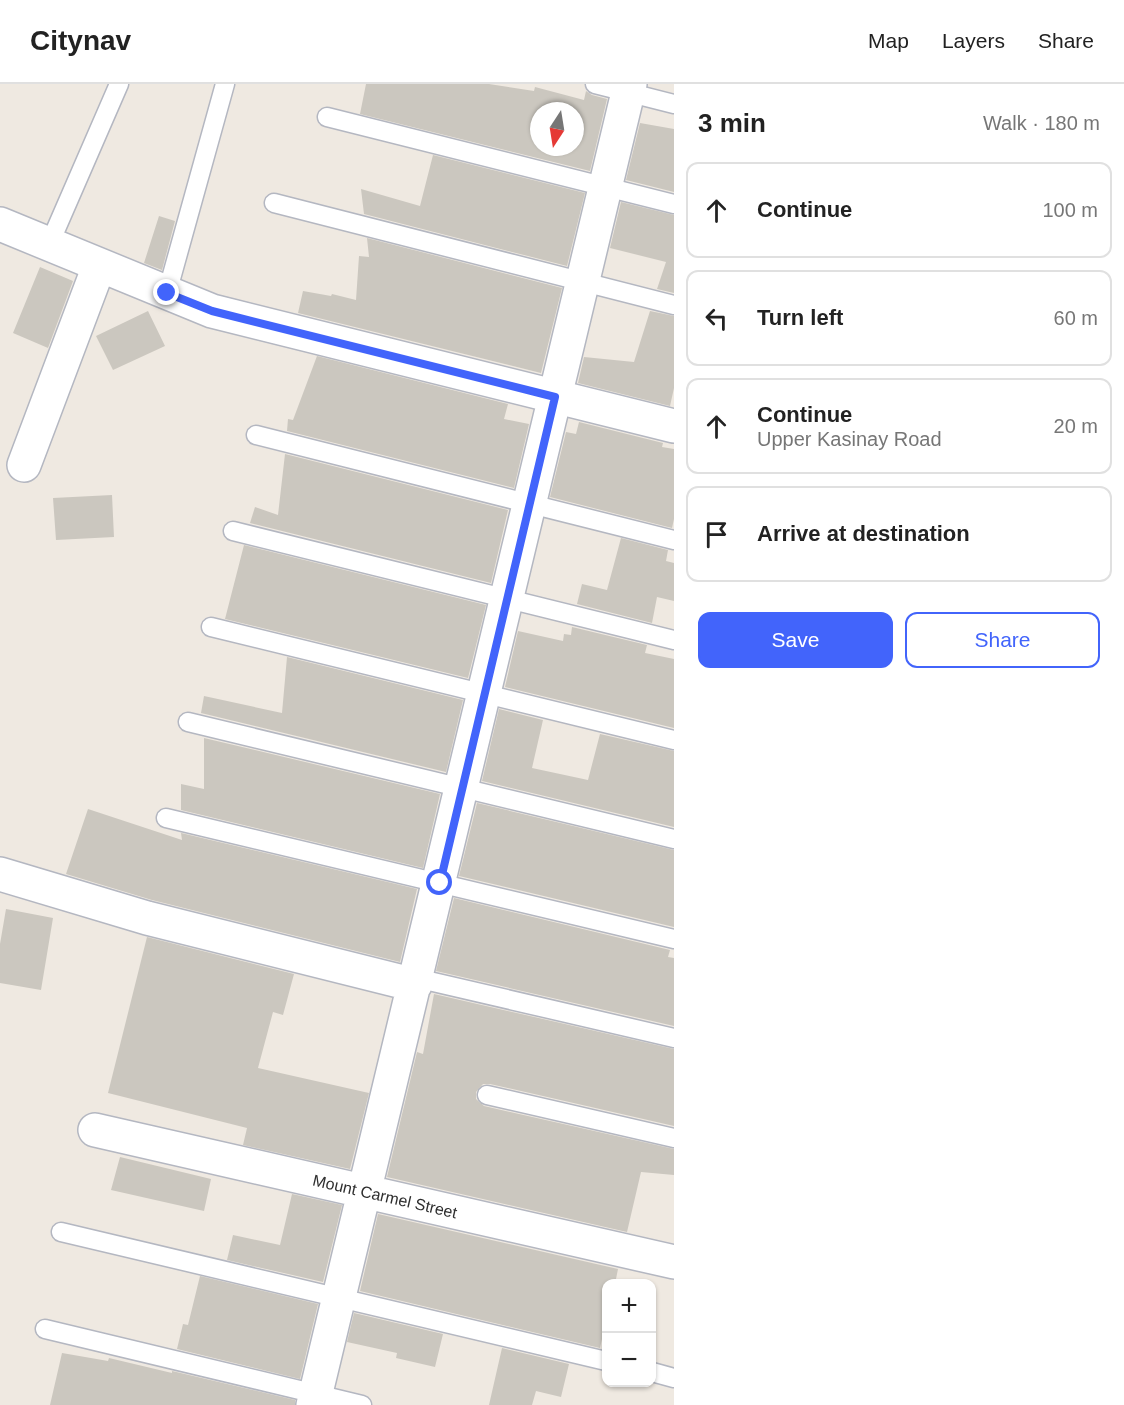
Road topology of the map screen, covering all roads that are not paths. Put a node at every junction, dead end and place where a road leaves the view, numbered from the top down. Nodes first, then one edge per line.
1 (119, 84) edge
2 (225, 84) edge
3 (595, 84) edge
4 (629, 88) edge
5 (674, 104) edge
6 (327, 117) dead end
7 (606, 186) junction
8 (274, 203) dead end
9 (674, 204) edge
10 (0, 224) edge
11 (49, 245) junction
12 (99, 266) junction
13 (582, 282) junction
14 (167, 293) junction
15 (674, 305) edge
16 (555, 397) junction
17 (674, 426) edge
18 (255, 435) dead end
19 (24, 465) dead end
20 (530, 504) junction
21 (233, 531) dead end
22 (674, 540) edge
23 (507, 599) junction
24 (211, 627) dead end
25 (674, 640) edge
26 (484, 693) junction
27 (188, 722) dead end
28 (674, 740) edge
29 (462, 788) junction
30 (166, 818) dead end
31 (674, 839) edge
32 (0, 874) edge
33 (440, 883) junction
34 (674, 939) edge
35 (416, 982) junction
36 (674, 1038) edge
37 (488, 1095) dead end
38 (95, 1130) dead end
39 (674, 1138) edge
40 (364, 1191) junction
41 (61, 1232) dead end
42 (674, 1262) edge
43 (339, 1298) junction
44 (45, 1329) dead end
45 (602, 1360) edge
46 (656, 1373) edge
47 (674, 1378) edge
48 (314, 1400) edge
49 (362, 1405) edge

1 - 11 lane
2 - 14 lane
3 - 4 lane
4 - 5 lane
4 - 7 street
6 - 7 lane
7 - 9 lane
7 - 13 street
8 - 13 lane
10 - 11 street
11 - 12 street
12 - 14 street
12 - 19 street
13 - 15 lane
13 - 16 street
14 - 16 street
16 - 17 street
16 - 20 street
18 - 20 lane
20 - 22 lane
20 - 23 street
21 - 23 lane
23 - 25 lane
23 - 26 street
24 - 26 lane
26 - 28 lane
26 - 29 street
27 - 29 lane
29 - 31 lane
29 - 33 street
30 - 33 lane
32 - 35 street
33 - 34 lane
33 - 35 street
35 - 36 lane
35 - 40 street
37 - 39 lane
38 - 40 street, Mount Carmel Street
40 - 42 street, Mount Carmel Street
40 - 43 street
41 - 43 lane
43 - 45 lane
43 - 48 street
44 - 48 lane
46 - 47 lane
48 - 49 lane

